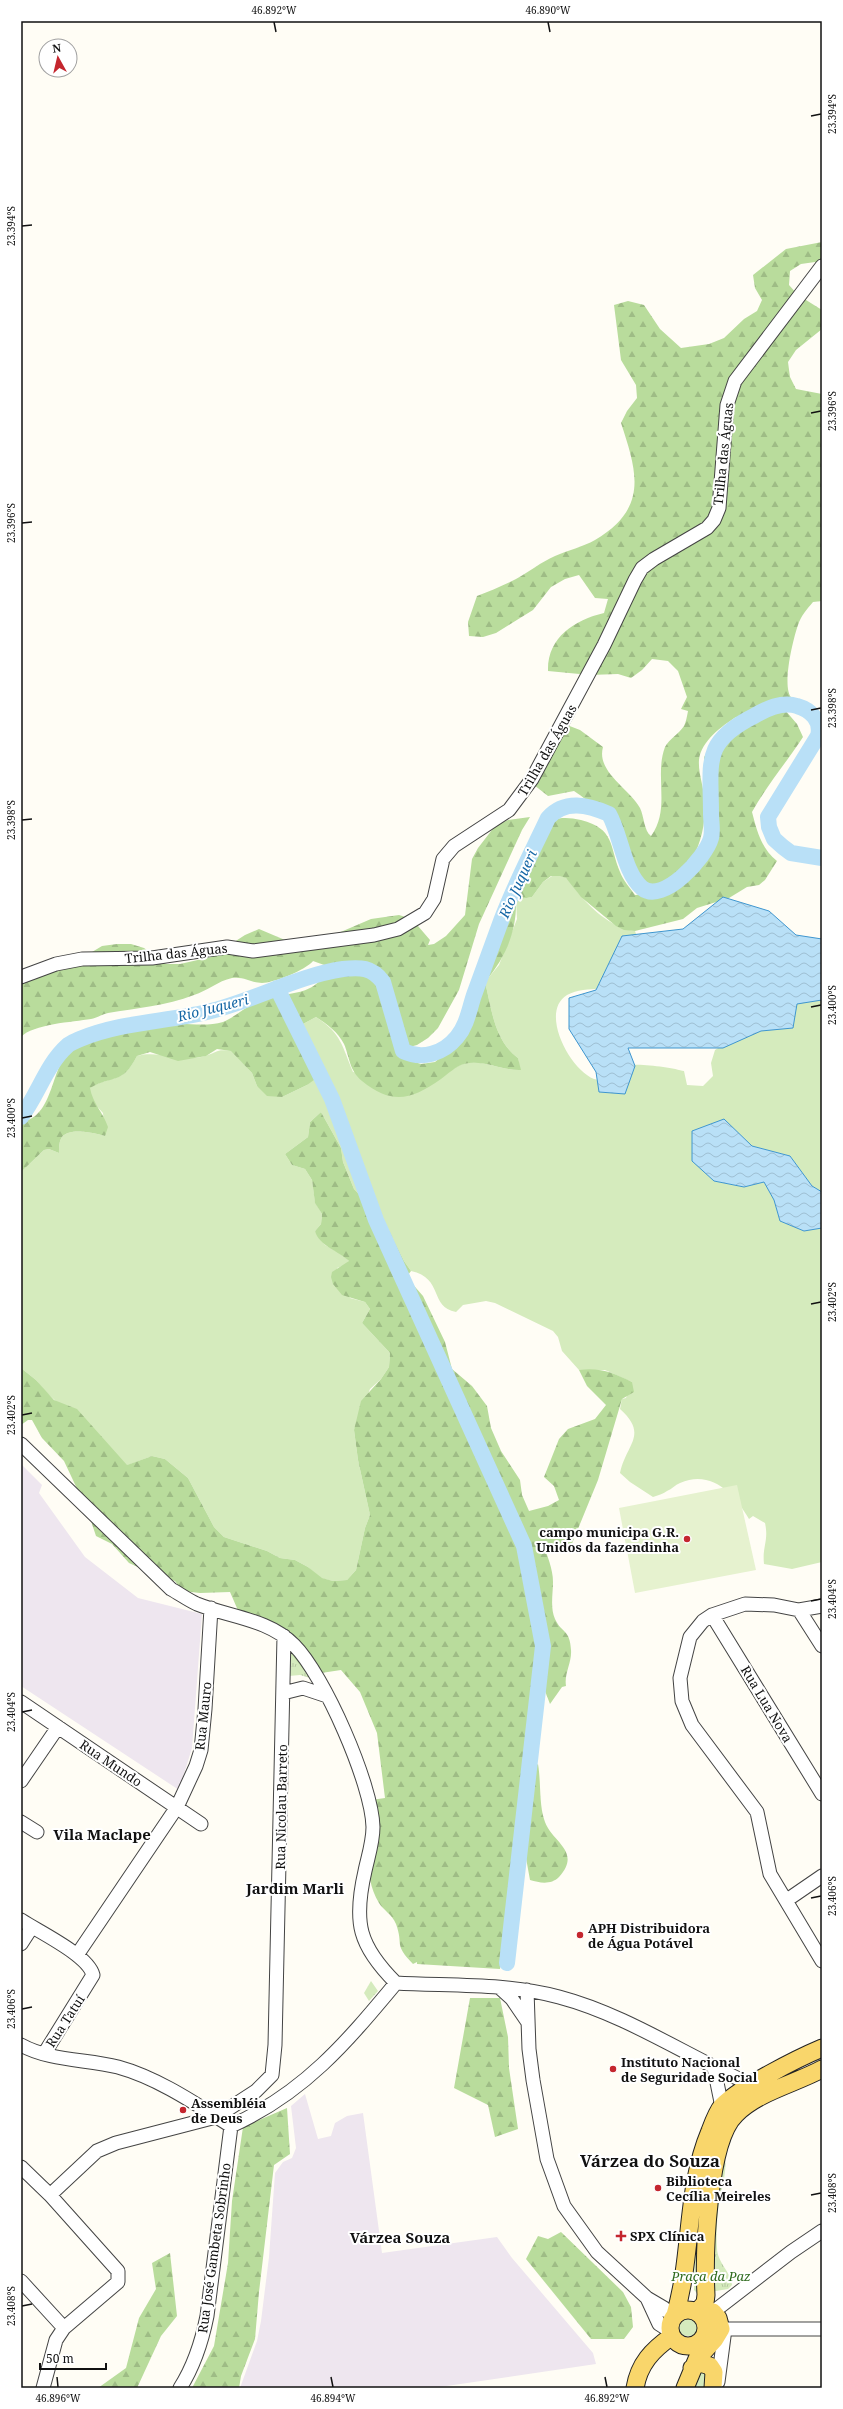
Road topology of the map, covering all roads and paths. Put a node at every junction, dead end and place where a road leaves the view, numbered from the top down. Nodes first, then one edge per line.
1 (822, 266) edge
2 (21, 977) edge
3 (21, 1444) edge
4 (822, 1606) edge
5 (211, 1608) junction
6 (800, 1610) junction
7 (712, 1615) junction
8 (284, 1636) junction
9 (822, 1646) edge
10 (283, 1693) junction
11 (327, 1696) junction
12 (21, 1702) edge
13 (58, 1727) junction
14 (21, 1781) edge
15 (822, 1794) edge
16 (177, 1807) junction
17 (21, 1822) edge
18 (200, 1824) dead end
19 (37, 1832) dead end
20 (822, 1876) edge
21 (787, 1900) junction
22 (26, 1924) edge
23 (21, 1944) edge
24 (77, 1955) junction
25 (822, 1961) edge
26 (396, 1984) junction
27 (501, 1988) junction
28 (527, 1990) junction
29 (527, 2022) junction
30 (21, 2044) edge
31 (822, 2048) edge
32 (44, 2054) junction
33 (714, 2068) junction
34 (822, 2069) edge
35 (752, 2085) junction
36 (722, 2106) junction
37 (216, 2117) junction
38 (231, 2126) junction
39 (21, 2167) edge
40 (50, 2195) junction
41 (822, 2231) edge
42 (21, 2281) edge
43 (704, 2313) junction
44 (672, 2325) junction
45 (64, 2328) junction
46 (822, 2329) edge
47 (713, 2336) junction
48 (692, 2368) junction
49 (43, 2388) edge
50 (180, 2388) edge
51 (635, 2388) edge
52 (685, 2388) edge
53 (714, 2388) edge
54 (717, 2388) edge

1 - 2 street, Trilha das Águas
3 - 5 street
4 - 6 street
5 - 8 street
5 - 16 street, Rua Mauro
6 - 7 street
6 - 9 street
7 - 15 street, Rua Lua Nova
7 - 21 street
8 - 10 street, Rua Nicolau Barreto
8 - 11 street
10 - 11 street
10 - 37 street, Rua Nicolau Barreto
11 - 26 street
12 - 13 street, Rua Mundo
13 - 14 street
13 - 16 street, Rua Mundo
16 - 18 street, Rua Mundo
16 - 24 street, Rua Mauro
17 - 19 street
20 - 21 street
21 - 25 street
22 - 23 street
22 - 24 street
24 - 32 street, Rua Tatuí
26 - 27 street
26 - 38 street
27 - 28 street
27 - 29 street
28 - 29 street
28 - 33 street
29 - 44 street
30 - 32 street
31 - 35 main road
32 - 37 street
33 - 35 street
33 - 36 street
34 - 43 main road
35 - 36 main road
36 - 44 main road
37 - 38 street
37 - 40 street, Rua Nicolau Barreto
38 - 50 street, Rua José Gambeta Sobrinho
39 - 40 street
40 - 45 street
41 - 43 street
42 - 45 street
43 - 44 main road
43 - 47 main road
43 - 47 main road
44 - 47 main road
44 - 51 main road
45 - 49 street
46 - 47 street
47 - 48 main road
47 - 54 street
48 - 52 main road
48 - 53 main road

